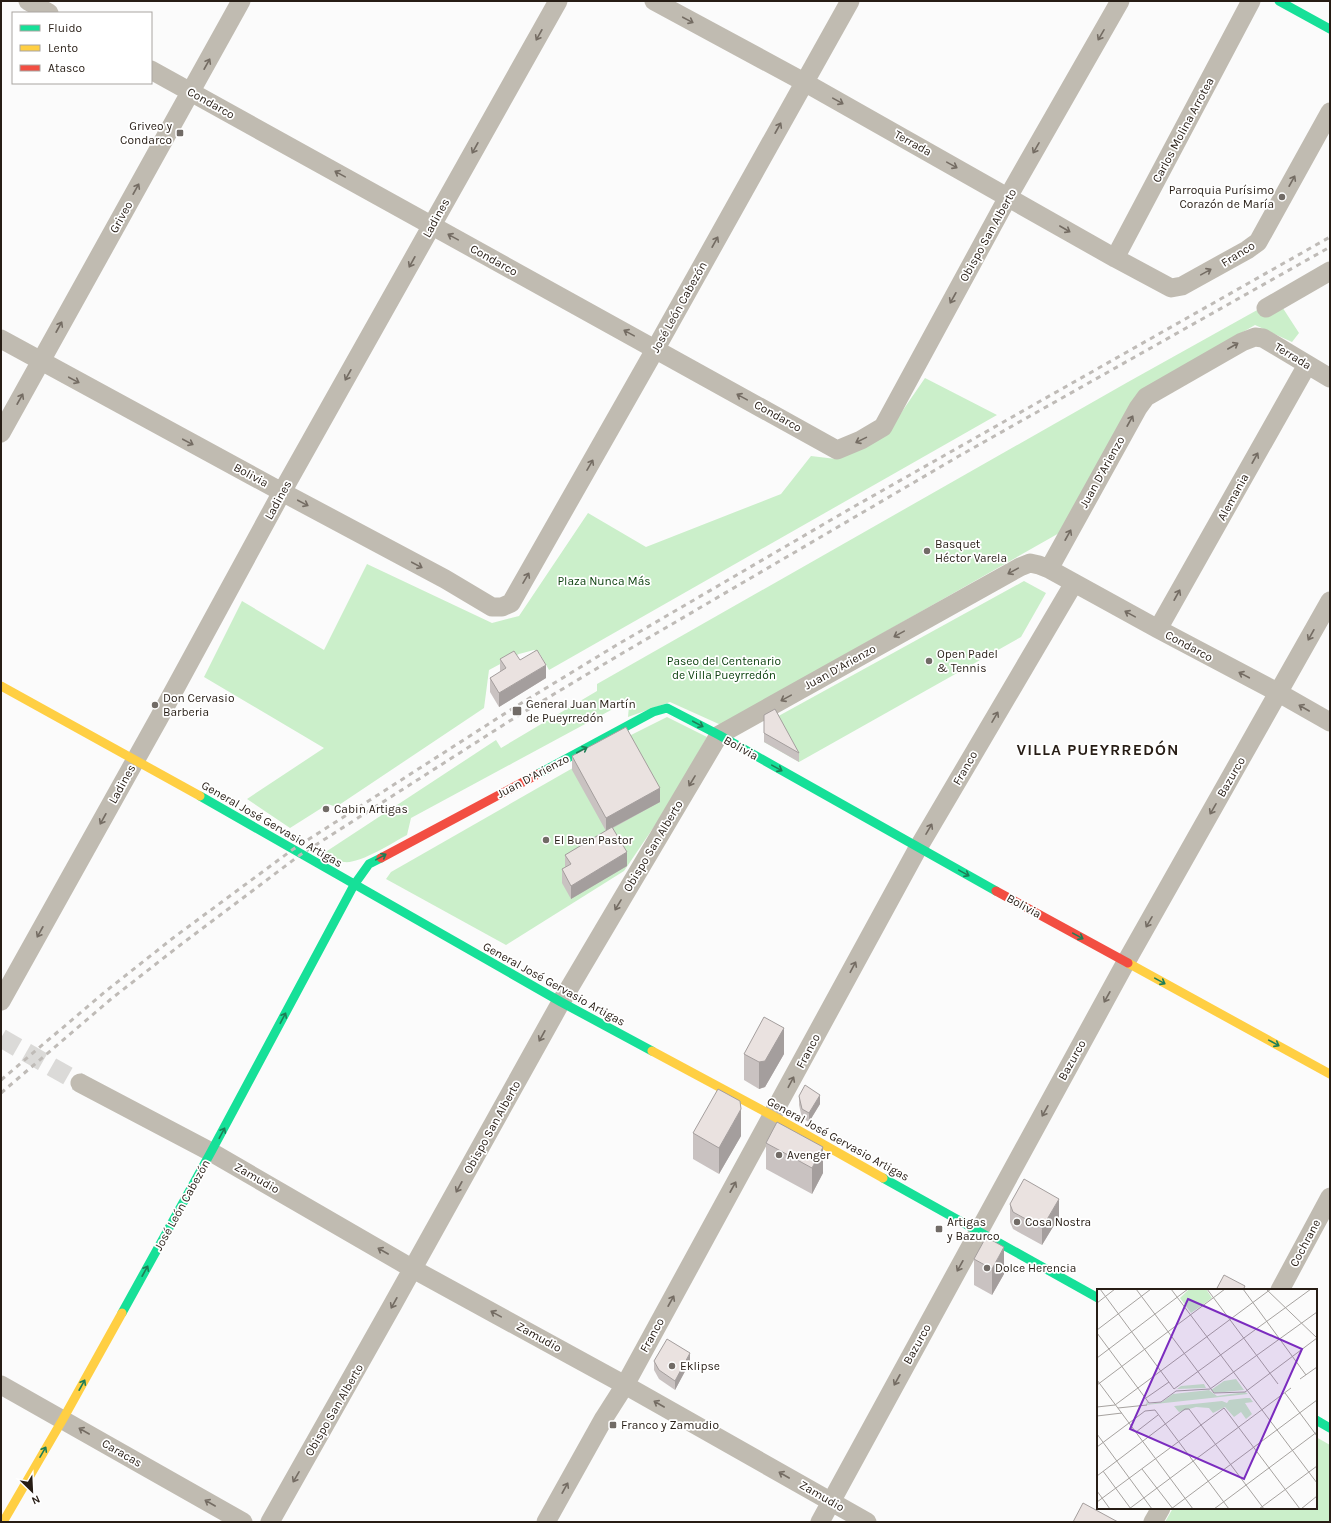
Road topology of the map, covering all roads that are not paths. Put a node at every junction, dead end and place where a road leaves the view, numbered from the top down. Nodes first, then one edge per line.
1 (28, 1) edge
2 (241, 1) edge
3 (558, 1) edge
4 (654, 1) edge
5 (850, 1) edge
6 (1120, 1) edge
7 (1251, 1) edge
8 (1279, 1) edge
9 (47, 12) edge
10 (1330, 29) edge
11 (152, 71) edge
12 (804, 82) junction
13 (191, 92) junction
14 (1330, 112) edge
15 (1008, 197) junction
16 (432, 226) junction
17 (1115, 258) junction
18 (1330, 271) edge
19 (1171, 288) joint
20 (1266, 308) dead end
21 (1255, 337) joint
22 (1, 339) edge
23 (656, 348) junction
24 (40, 361) junction
25 (1308, 365) junction
26 (1330, 378) edge
27 (1, 433) edge
28 (837, 450) joint
29 (282, 492) junction
30 (1049, 570) junction
31 (1074, 583) junction
32 (1330, 601) edge
33 (502, 607) joint
34 (1158, 629) junction
35 (1, 686) edge
36 (1279, 693) junction
37 (1330, 722) edge
38 (719, 735) junction
39 (136, 760) junction
40 (918, 848) junction
41 (354, 885) junction
42 (1126, 962) junction
43 (1, 1001) edge
44 (561, 1002) junction
45 (1330, 1074) edge
46 (80, 1083) tunnel mouth
47 (773, 1116) junction
48 (212, 1152) junction
49 (1330, 1197) edge
50 (978, 1232) junction
51 (413, 1268) junction
52 (1281, 1289) edge
53 (1097, 1297) edge
54 (625, 1384) junction
55 (1, 1385) edge
56 (63, 1419) junction
57 (1317, 1421) edge
58 (1330, 1428) edge
59 (831, 1502) junction
60 (1160, 1509) edge
61 (3, 1522) edge
62 (243, 1522) edge
63 (270, 1522) edge
64 (546, 1522) edge
65 (820, 1522) edge
66 (867, 1522) edge
67 (1153, 1522) edge

1 - 9 street
13 -> 2 street, Griveo
3 -> 16 street, Ladines
4 -> 12 street, Terrada
5 - 12 street, José León Cabezón
6 -> 15 street, Obispo San Alberto
7 - 17 street, Carlos Molina Arrotea
8 - 10 street
11 - 13 street, Condarco
12 -> 15 street, Terrada
23 -> 12 street, José León Cabezón
16 -> 13 street, Condarco
24 -> 13 street, Griveo
19 -> 14 street, Franco
15 -> 17 street, Terrada
15 -> 28 street, Obispo San Alberto
23 -> 16 street, Condarco
16 -> 29 street, Ladines
17 - 19 street, Terrada
18 - 20 street
21 - 25 street, Terrada
30 -> 21 street, Juan D’Arienzo
22 - 24 street, Bolivia
28 -> 23 street, Condarco
33 -> 23 street, José León Cabezón
27 -> 24 street, Griveo
24 -> 29 street, Bolivia
25 - 26 street, Terrada
34 -> 25 street, Alemania
29 -> 33 street, Bolivia
29 - 39 street, Ladines
30 - 31 street, Condarco
30 -> 38 street, Juan D’Arienzo
34 -> 31 street, Condarco
40 -> 31 street, Franco
32 -> 36 street, Bazurco
36 -> 34 street, Condarco
35 - 39 street, General José Gervasio Artigas
37 -> 36 street, Condarco
36 -> 42 street, Bazurco
38 -> 40 street, Bolivia
41 -> 38 street, Juan D’Arienzo
38 -> 44 street, Obispo San Alberto
39 - 41 street, General José Gervasio Artigas
39 -> 43 street, Ladines
40 -> 42 street, Bolivia
47 -> 40 street, Franco
41 - 44 street, General José Gervasio Artigas
48 -> 41 street, José León Cabezón
42 -> 45 street, Bolivia
42 -> 50 street, Bazurco
44 - 47 street, General José Gervasio Artigas
44 -> 51 street, Obispo San Alberto
46 - 48 street, Zamudio
47 - 50 street, General José Gervasio Artigas
54 -> 47 street, Franco
48 - 48 street, Zamudio
51 -> 48 street, Zamudio
56 -> 48 street, José León Cabezón
49 - 52 street, Cochrane
50 - 53 street, General José Gervasio Artigas
50 -> 59 street, Bazurco
54 -> 51 street, Zamudio
51 -> 63 street, Obispo San Alberto
59 -> 54 street, Zamudio
64 -> 54 street, Franco
55 - 56 street, Caracas
61 -> 56 street, José León Cabezón
62 -> 56 street, Caracas
57 - 58 street
59 - 65 street, Bazurco
59 - 66 street, Zamudio
60 - 67 street

